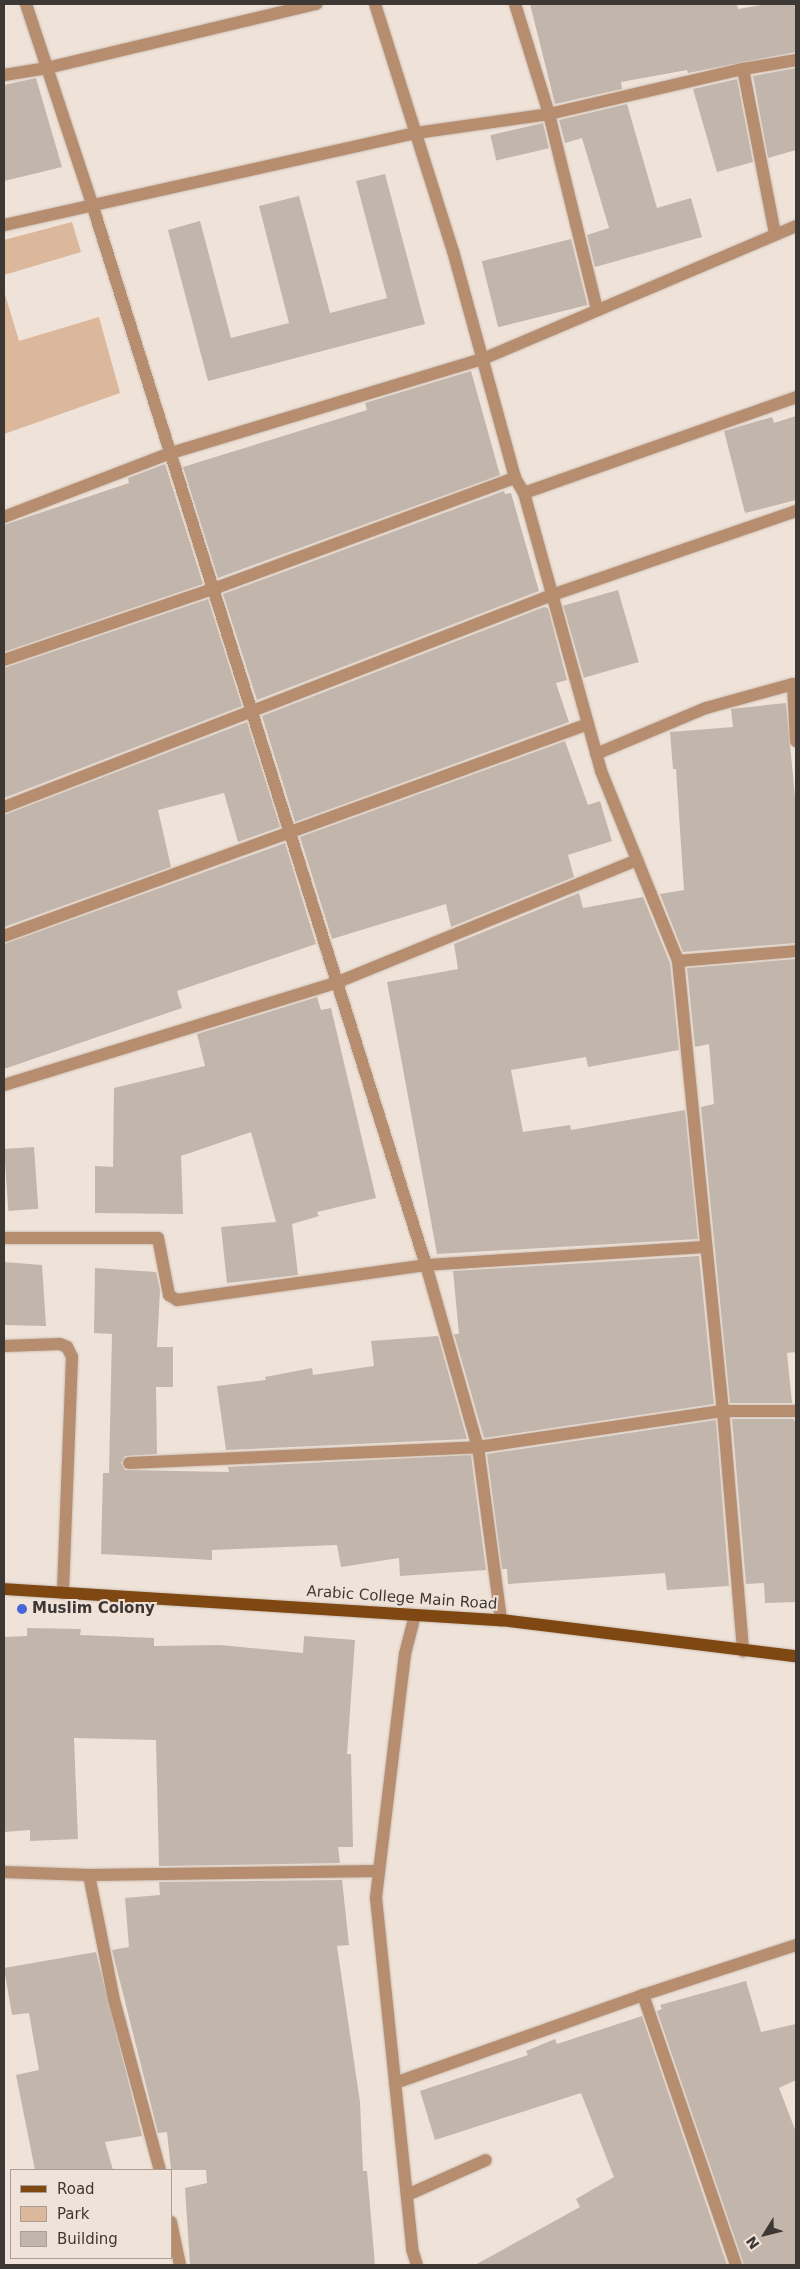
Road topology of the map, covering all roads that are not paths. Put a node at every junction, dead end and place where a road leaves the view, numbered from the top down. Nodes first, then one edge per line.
1 (26, 4) edge
2 (316, 4) edge
3 (375, 4) edge
4 (515, 4) edge
5 (796, 60) edge
6 (47, 68) junction
7 (743, 69) junction
8 (4, 75) edge
9 (549, 114) junction
10 (416, 133) junction
11 (92, 204) junction
12 (4, 225) edge
13 (796, 226) edge
14 (775, 234) junction
15 (597, 308) junction
16 (483, 359) junction
17 (796, 397) edge
18 (171, 454) junction
19 (515, 478) junction
20 (524, 492) junction
21 (796, 512) edge
22 (4, 516) edge
23 (213, 589) junction
24 (552, 594) junction
25 (4, 660) edge
26 (252, 712) junction
27 (588, 724) junction
28 (796, 741) edge
29 (596, 754) junction
30 (4, 807) edge
31 (290, 833) junction
32 (637, 860) junction
33 (4, 936) edge
34 (796, 951) edge
35 (678, 961) junction
36 (338, 982) junction
37 (4, 1085) edge
38 (4, 1238) edge
39 (705, 1246) junction
40 (426, 1265) junction
41 (4, 1346) edge
42 (723, 1411) junction
43 (796, 1411) edge
44 (478, 1447) junction
45 (128, 1464) dead end
46 (4, 1590) edge
47 (63, 1593) junction
48 (415, 1614) junction
49 (501, 1620) junction
50 (743, 1651) junction
51 (796, 1656) edge
52 (378, 1871) junction
53 (4, 1872) edge
54 (89, 1875) junction
55 (796, 1945) edge
56 (643, 1995) junction
57 (395, 2083) junction
58 (486, 2160) dead end
59 (160, 2169) edge
60 (407, 2195) junction
61 (172, 2227) edge
62 (180, 2265) edge
63 (417, 2265) edge
64 (736, 2265) edge

1 - 6 street
2 - 6 street
3 - 10 street
4 - 9 street
5 - 7 street
6 - 8 street
6 - 11 street
7 - 9 street
7 - 14 street
9 - 10 street
9 - 15 street
10 - 11 street
10 - 16 street
11 - 12 street
11 - 18 street
13 - 14 street
14 - 15 street
15 - 16 street
16 - 18 street
16 - 19 street
17 - 20 street
18 - 22 street
18 - 23 street
19 - 20 street
19 - 23 street
20 - 24 street
21 - 24 street
23 - 25 street
23 - 26 street
24 - 26 street
24 - 27 street
26 - 30 street
26 - 31 street
27 - 29 street
27 - 31 street
28 - 29 street
29 - 32 street
31 - 33 street
31 - 36 street
32 - 35 street
32 - 36 street
34 - 35 street
35 - 39 street
36 - 37 street
36 - 40 street
38 - 40 street
39 - 40 street
39 - 42 street
40 - 44 street
41 - 47 street
42 - 43 street
42 - 44 street
42 - 50 street
44 - 45 street
44 - 49 street
46 - 47 main road, Arabic College Main Road
47 - 48 main road, Arabic College Main Road
48 - 49 main road, Arabic College Main Road
48 - 52 street
49 - 50 main road, Arabic College Main Road
50 - 51 main road, Arabic College Main Road
52 - 54 street
52 - 57 street
53 - 54 street
54 - 59 street
55 - 56 street
56 - 57 street
56 - 64 street
57 - 60 street
58 - 60 street
60 - 63 street
61 - 62 street

